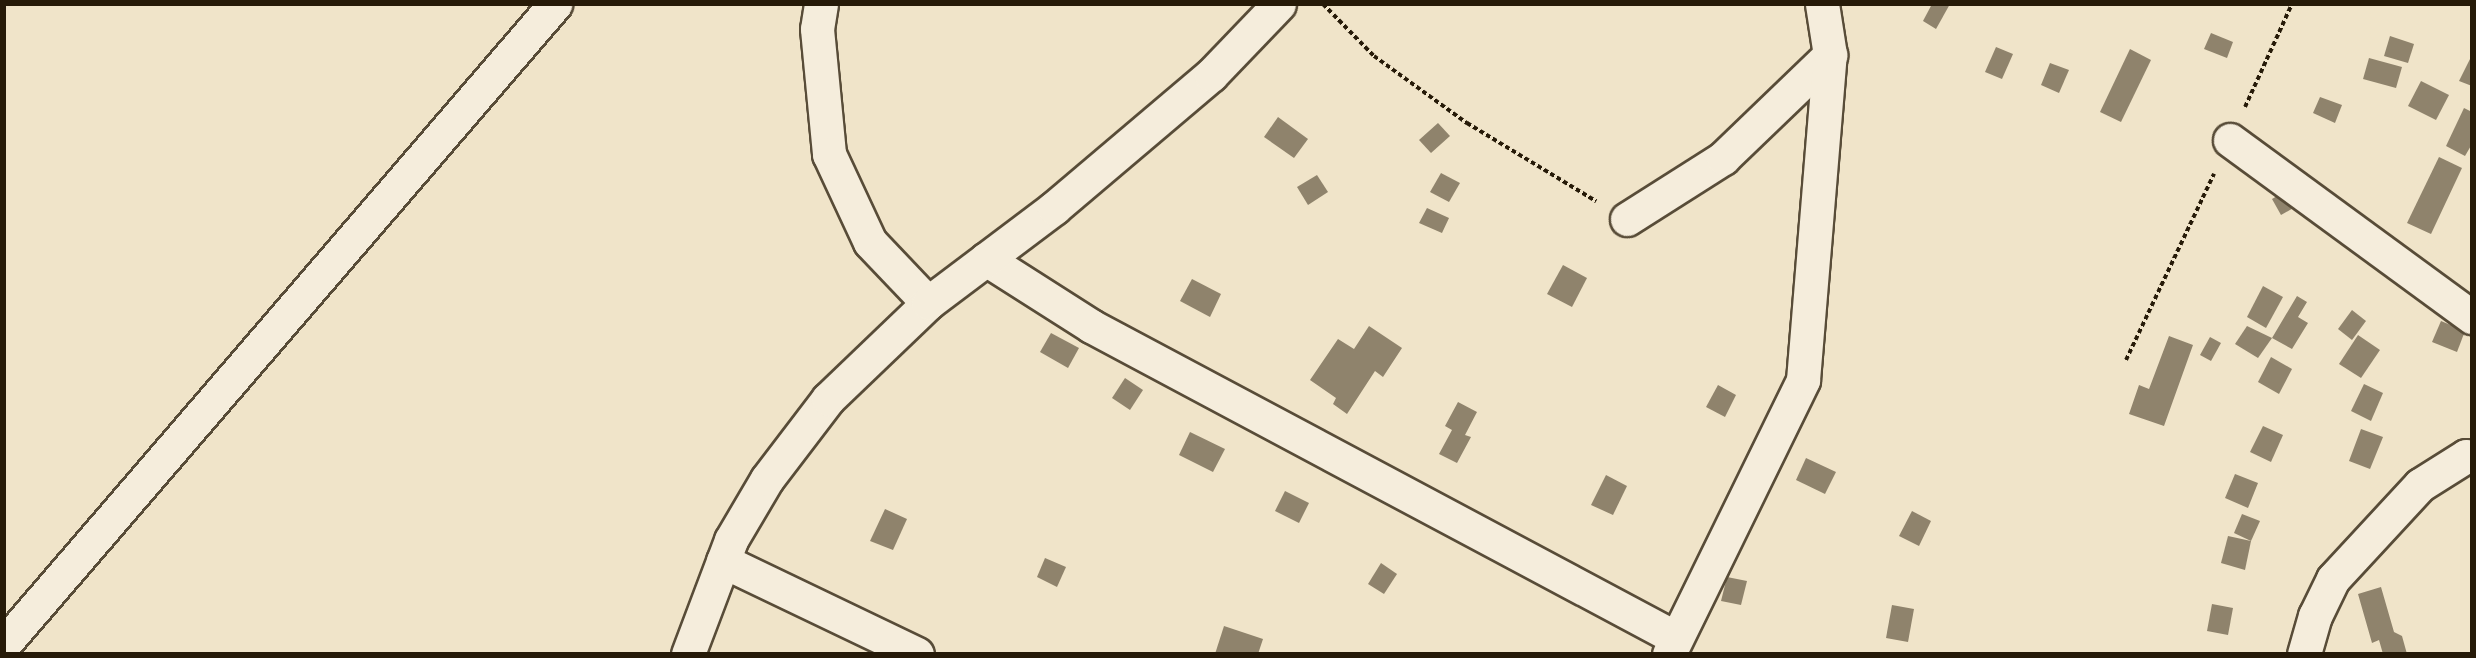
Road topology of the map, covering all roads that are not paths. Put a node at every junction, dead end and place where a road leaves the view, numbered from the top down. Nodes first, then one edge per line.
1 (555, 4) edge
2 (821, 4) edge
3 (1279, 4) edge
4 (1822, 4) edge
5 (1830, 55) junction
6 (2230, 140) road end
7 (1627, 219) road end
8 (986, 259) junction
9 (928, 303) junction
10 (2472, 317) edge
11 (2472, 457) edge
12 (723, 561) junction
13 (4, 644) edge
14 (1673, 646) edge
15 (688, 654) edge
16 (917, 654) edge
17 (2304, 654) edge

1 - 13 street
2 - 9 street
3 - 8 street
4 - 5 street
5 - 7 street
5 - 14 street
6 - 10 street
8 - 9 street
8 - 14 street
9 - 12 street
11 - 17 street
12 - 15 street
12 - 16 street

